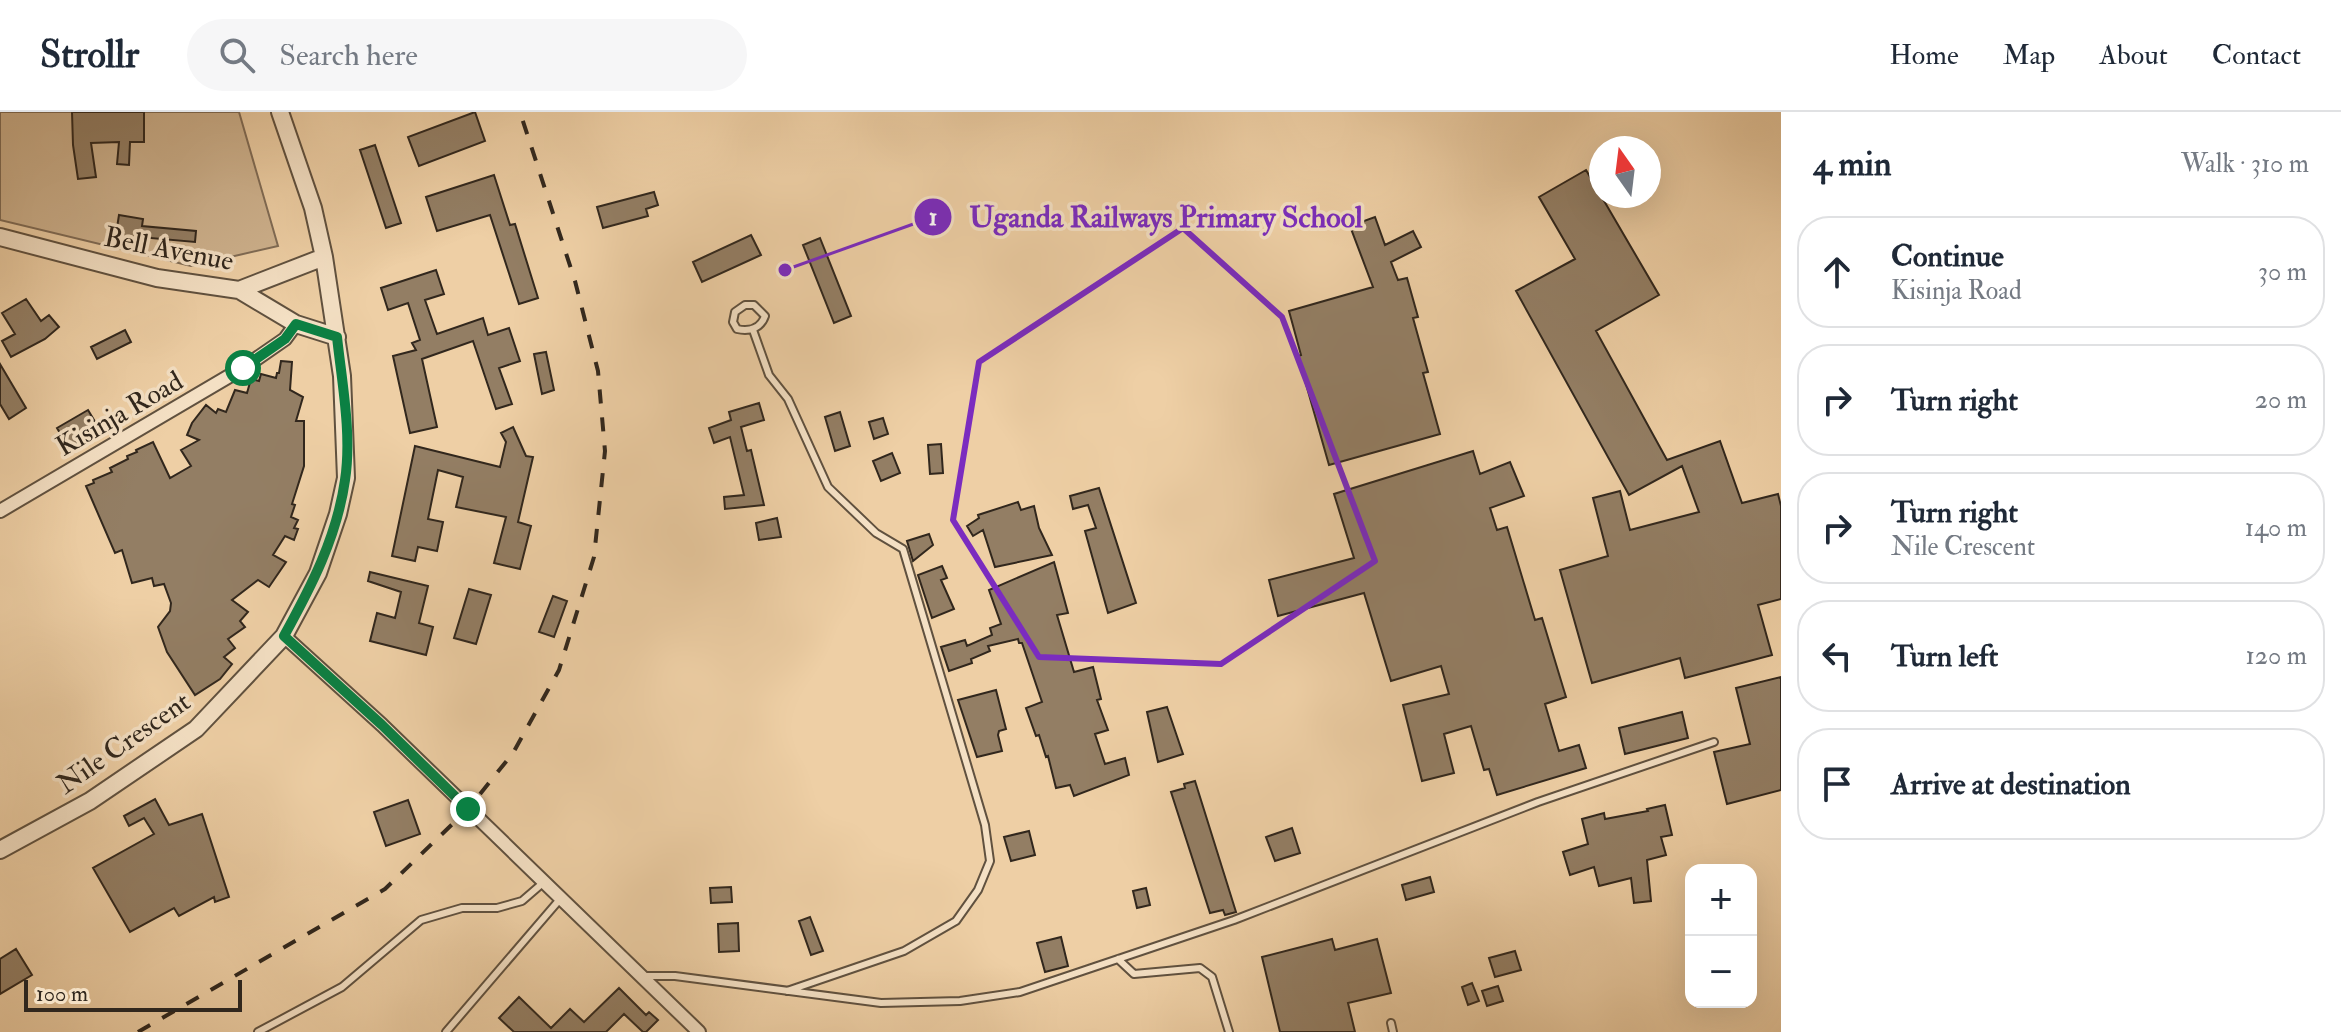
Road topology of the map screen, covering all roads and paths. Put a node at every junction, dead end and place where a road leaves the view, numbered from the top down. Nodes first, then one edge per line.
1 (280, 112) edge
2 (0, 237) edge
3 (324, 257) junction
4 (239, 290) junction
5 (296, 324) junction
6 (753, 330) junction
7 (337, 337) junction
8 (0, 511) edge
9 (284, 636) junction
10 (1714, 742) dead end
11 (0, 850) edge
12 (544, 882) junction
13 (561, 898) junction
14 (1118, 959) junction
15 (641, 976) junction
16 (784, 992) junction
17 (1391, 1023) dead end
18 (258, 1032) edge
19 (446, 1032) edge
20 (699, 1032) edge
21 (1229, 1032) edge
22 (1393, 1032) edge

1 - 3 street, Nile Crescent
2 - 4 street, Bell Avenue
3 - 4 street, Bell Avenue
3 - 7 street, Nile Crescent
4 - 5 street
5 - 7 street
5 - 8 street, Kisinja Road
6 - 6 lane
6 - 16 lane
7 - 9 street, Nile Crescent
9 - 11 street, Nile Crescent
9 - 12 street
10 - 14 lane
12 - 13 street
12 - 18 lane
13 - 15 street
13 - 19 lane
14 - 16 lane
14 - 21 lane
15 - 16 lane
15 - 20 street
17 - 22 lane

